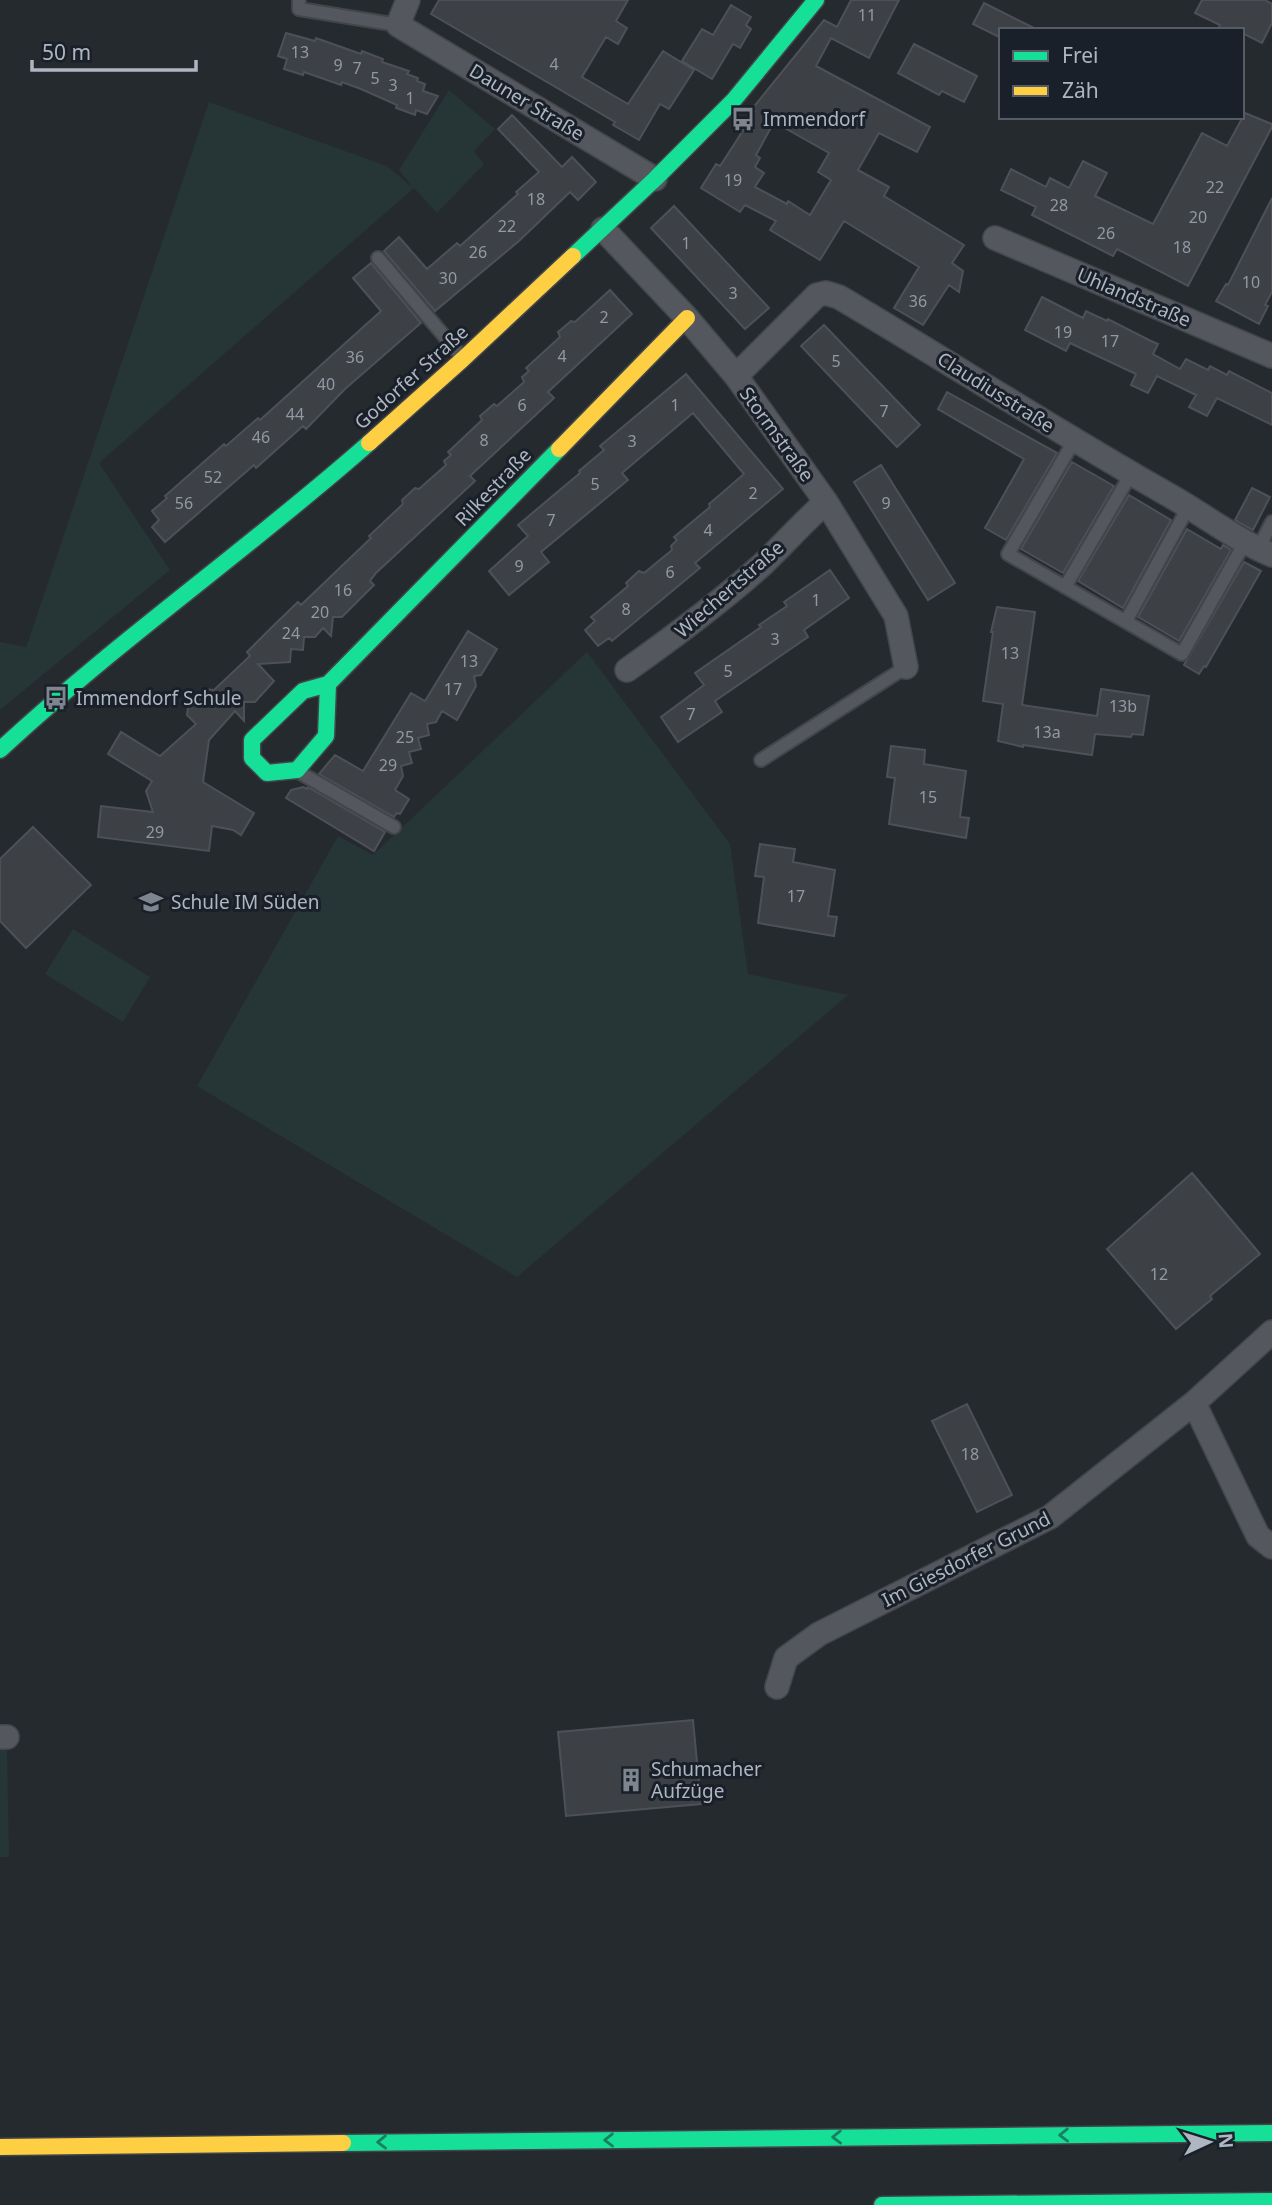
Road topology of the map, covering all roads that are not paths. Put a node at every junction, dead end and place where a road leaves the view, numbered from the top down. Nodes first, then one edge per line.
1 (299, 0) edge
2 (408, 0) edge
3 (816, 0) edge
4 (398, 25) junction
5 (656, 179) junction
6 (603, 229) junction
7 (995, 238) dead end
8 (378, 258) dead end
9 (687, 318) junction
10 (1272, 356) edge
11 (463, 359) junction
12 (736, 376) junction
13 (1074, 441) junction
14 (1131, 474) junction
15 (826, 502) junction
16 (1189, 506) junction
17 (1272, 522) edge
18 (1258, 549) edge
19 (1065, 587) junction
20 (1126, 621) junction
21 (906, 667) joint
22 (627, 670) dead end
23 (328, 684) junction
24 (0, 750) edge
25 (761, 760) dead end
26 (297, 771) junction
27 (394, 827) dead end
28 (1272, 1332) edge
29 (1194, 1403) junction
30 (1272, 1547) edge
31 (777, 1687) dead end
32 (1272, 2133) edge
33 (0, 2147) edge
34 (1272, 2201) edge
35 (882, 2205) edge

1 - 4 lane
2 - 4 street
3 - 5 main road, Godorfer Straße
4 - 5 street, Dauner Straße
5 - 6 main road, Godorfer Straße
6 - 9 street, Stormstraße
6 - 11 main road, Godorfer Straße
7 - 10 street, Uhlandstraße
8 - 11 lane
9 - 12 street, Stormstraße
9 - 23 main road, Rilkestraße
11 - 24 main road, Godorfer Straße
12 - 13 street, Claudiusstraße
12 - 15 street, Stormstraße
13 - 14 street, Claudiusstraße
13 - 19 lane
14 - 16 street, Claudiusstraße
14 - 19 lane
15 - 21 street, Stormstraße
15 - 22 street, Wiechertstraße
16 - 18 street, Claudiusstraße
16 - 20 lane
17 - 18 lane
18 - 20 lane
19 - 20 lane
21 - 25 lane
23 - 26 main road
23 - 26 main road, Rilkestraße
26 - 27 lane
28 - 29 street, Im Giesdorfer Grund
29 - 30 street
29 - 31 street, Im Giesdorfer Grund
32 -> 33 main road
34 - 35 main road

